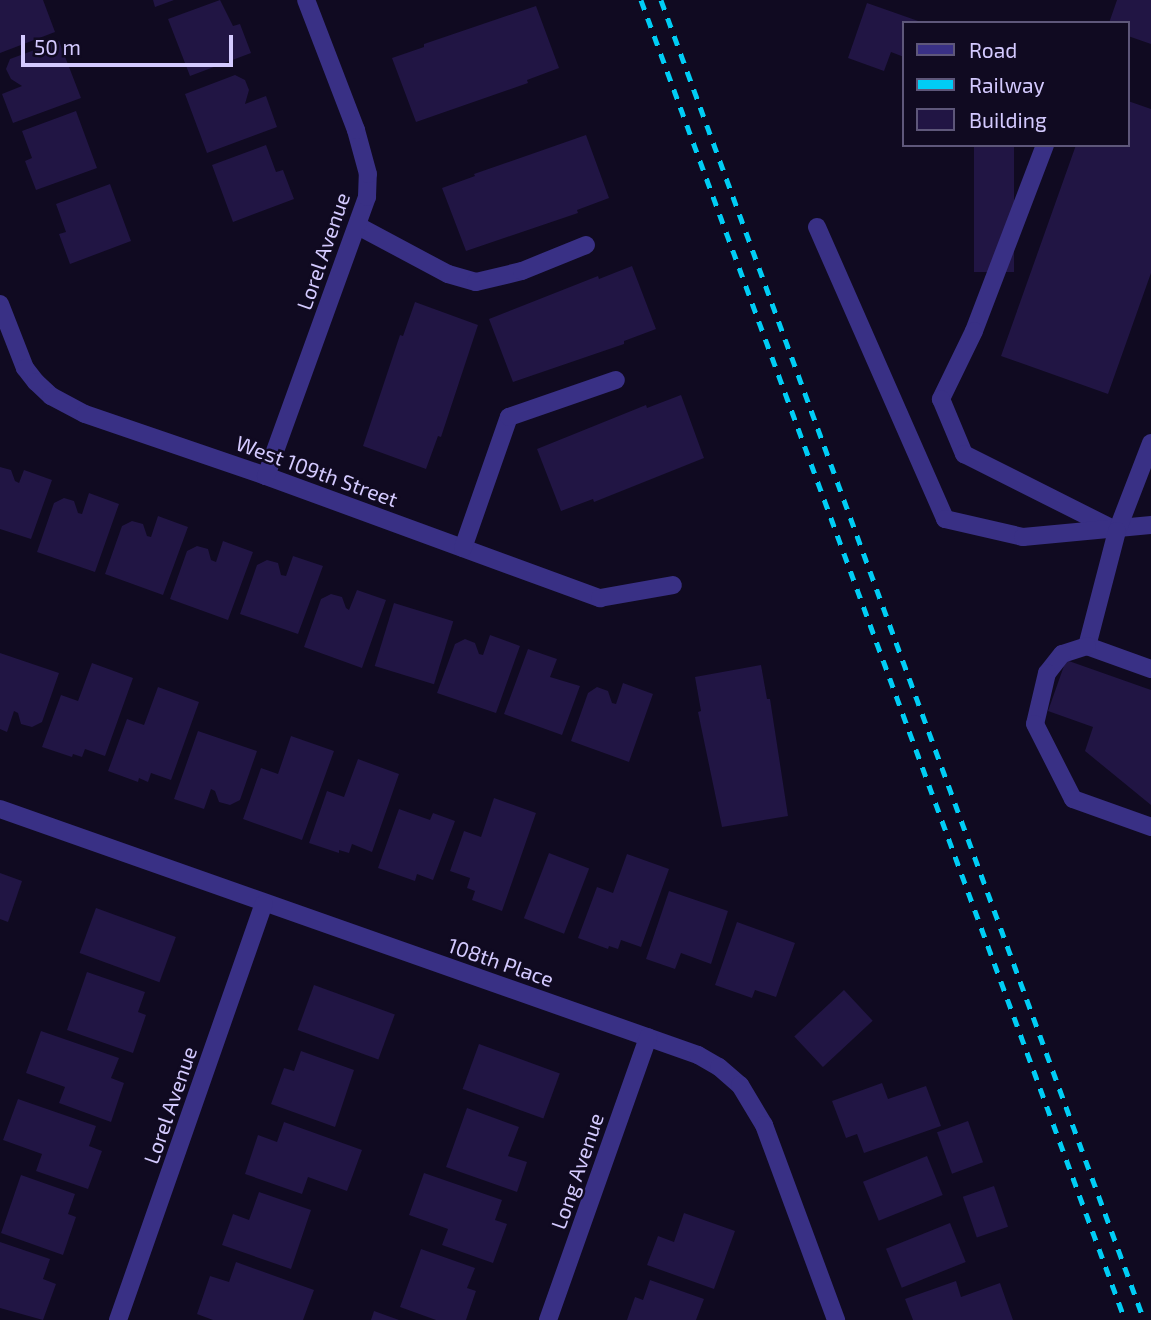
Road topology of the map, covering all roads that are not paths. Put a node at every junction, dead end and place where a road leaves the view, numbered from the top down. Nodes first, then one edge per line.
1 (306, 0) edge
2 (1044, 147) edge
3 (358, 226) junction
4 (817, 227) dead end
5 (586, 245) dead end
6 (0, 304) edge
7 (616, 380) dead end
8 (1151, 443) edge
9 (266, 476) junction
10 (1151, 525) edge
11 (1117, 530) junction
12 (463, 548) junction
13 (673, 585) dead end
14 (1087, 646) junction
15 (1151, 669) edge
16 (0, 809) edge
17 (1151, 827) edge
18 (264, 904) junction
19 (648, 1037) junction
20 (118, 1320) edge
21 (548, 1320) edge
22 (836, 1320) edge

1 - 3 street, Lorel Avenue
2 - 11 street
3 - 5 street
3 - 9 street, Lorel Avenue
4 - 11 street
6 - 9 street, West 109th Street
7 - 12 street
8 - 11 street
9 - 12 street, West 109th Street
10 - 11 street
11 - 14 street
12 - 13 street, West 109th Street
14 - 15 street
14 - 17 street
16 - 18 street, 108th Place
18 - 19 street, 108th Place
18 - 20 street, Lorel Avenue
19 - 21 street, Long Avenue
19 - 22 street, 108th Place

